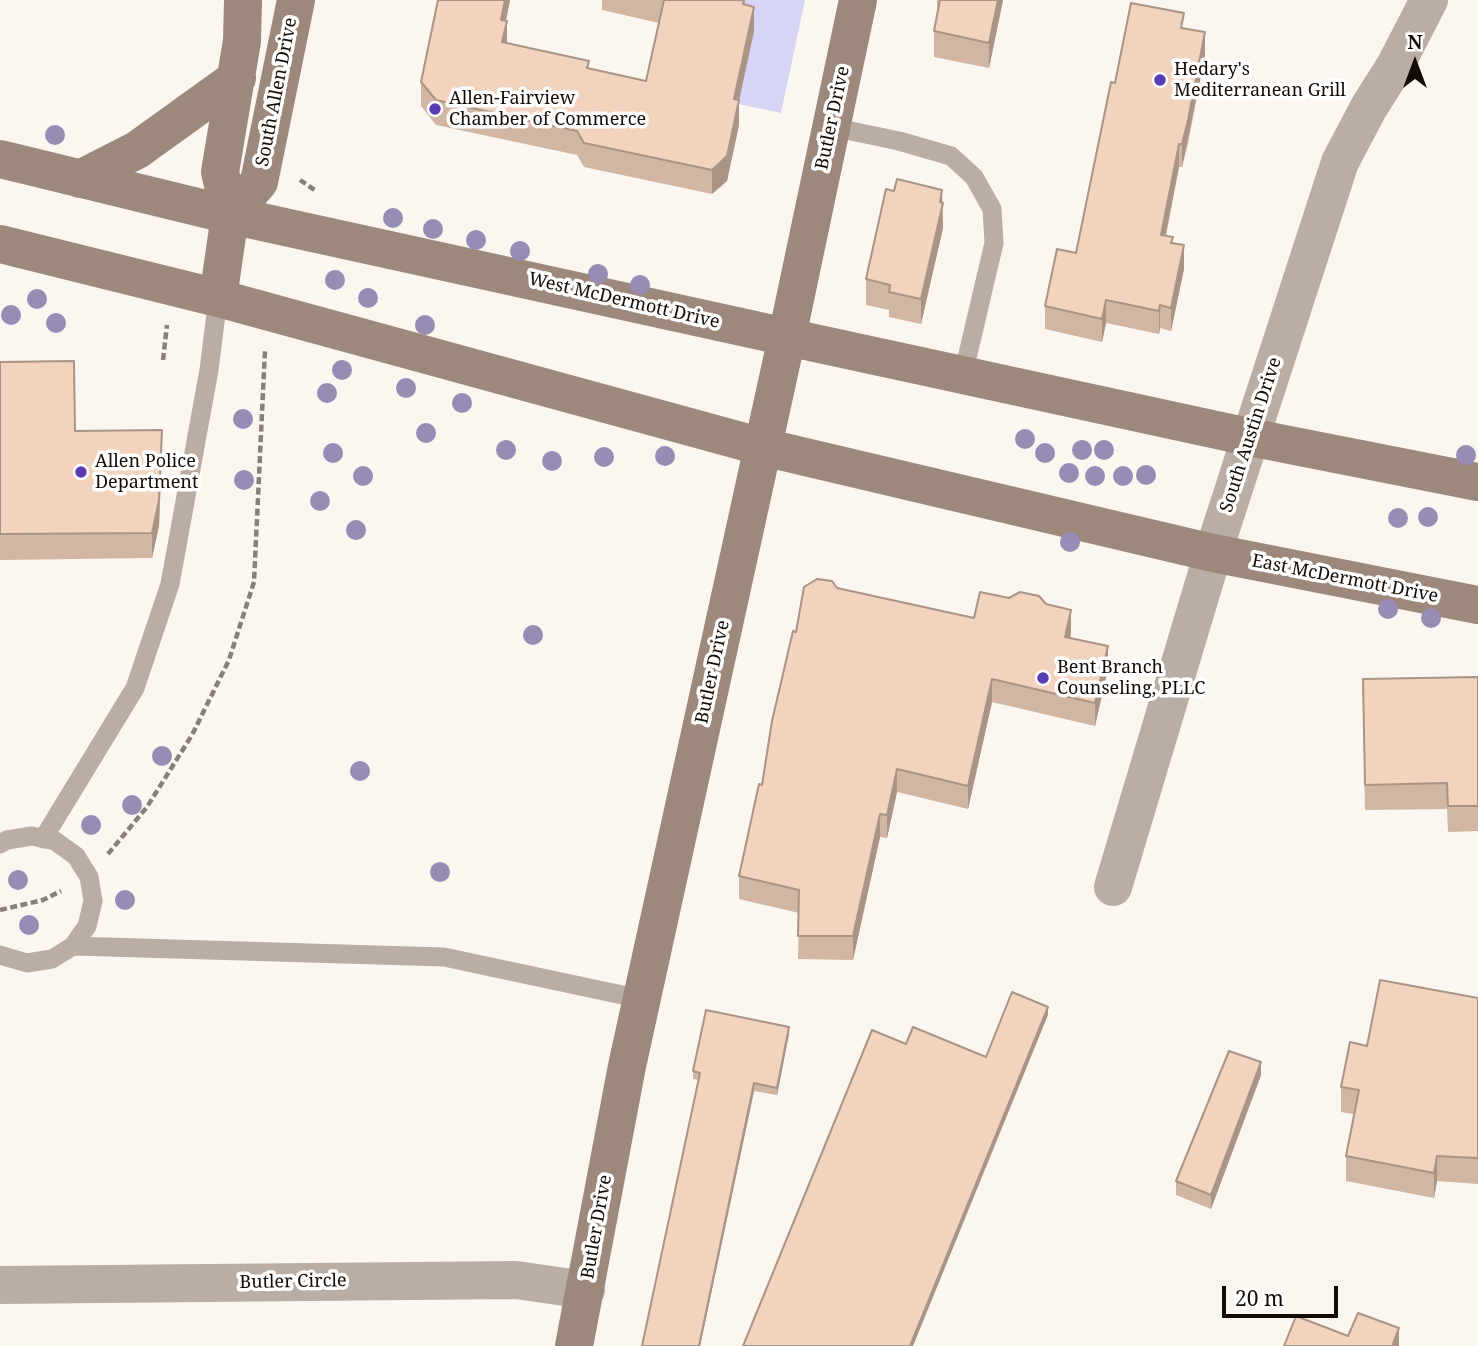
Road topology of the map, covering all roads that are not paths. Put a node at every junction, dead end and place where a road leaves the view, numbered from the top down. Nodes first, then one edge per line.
1 (243, 0) edge
2 (296, 0) edge
3 (858, 0) edge
4 (1429, 0) edge
5 (237, 78) junction
6 (832, 127) junction
7 (0, 159) edge
8 (80, 179) junction
9 (230, 215) junction
10 (0, 244) edge
11 (218, 298) junction
12 (787, 337) junction
13 (963, 376) junction
14 (1249, 437) junction
15 (763, 447) junction
16 (1478, 482) edge
17 (1213, 553) junction
18 (1478, 605) edge
19 (43, 839) junction
20 (0, 844) edge
21 (1113, 887) dead end
22 (73, 946) junction
23 (0, 955) edge
24 (641, 999) junction
25 (0, 1285) edge
26 (586, 1290) junction
27 (574, 1346) edge

1 - 5 main road
2 - 9 main road, South Allen Drive
3 - 6 main road, Butler Drive
4 - 14 street, South Austin Drive
5 - 8 main road
5 - 9 main road
6 - 12 main road, Butler Drive
6 - 13 lane
7 - 8 main road, West McDermott Drive
8 - 9 main road, West McDermott Drive
9 - 11 main road
9 - 12 main road, West McDermott Drive
10 - 11 main road
11 - 15 main road
11 - 19 lane
12 - 13 main road, West McDermott Drive
12 - 15 main road, Butler Drive
13 - 14 main road, West McDermott Drive
14 - 16 main road
14 - 17 street, South Austin Drive
15 - 17 main road
15 - 24 main road, Butler Drive
17 - 18 main road, East McDermott Drive
17 - 21 street, South Austin Drive
19 - 20 lane
19 - 22 lane
22 - 23 lane
22 - 24 lane
24 - 26 main road, Butler Drive
25 - 26 street, Butler Circle
26 - 27 main road, Butler Drive

